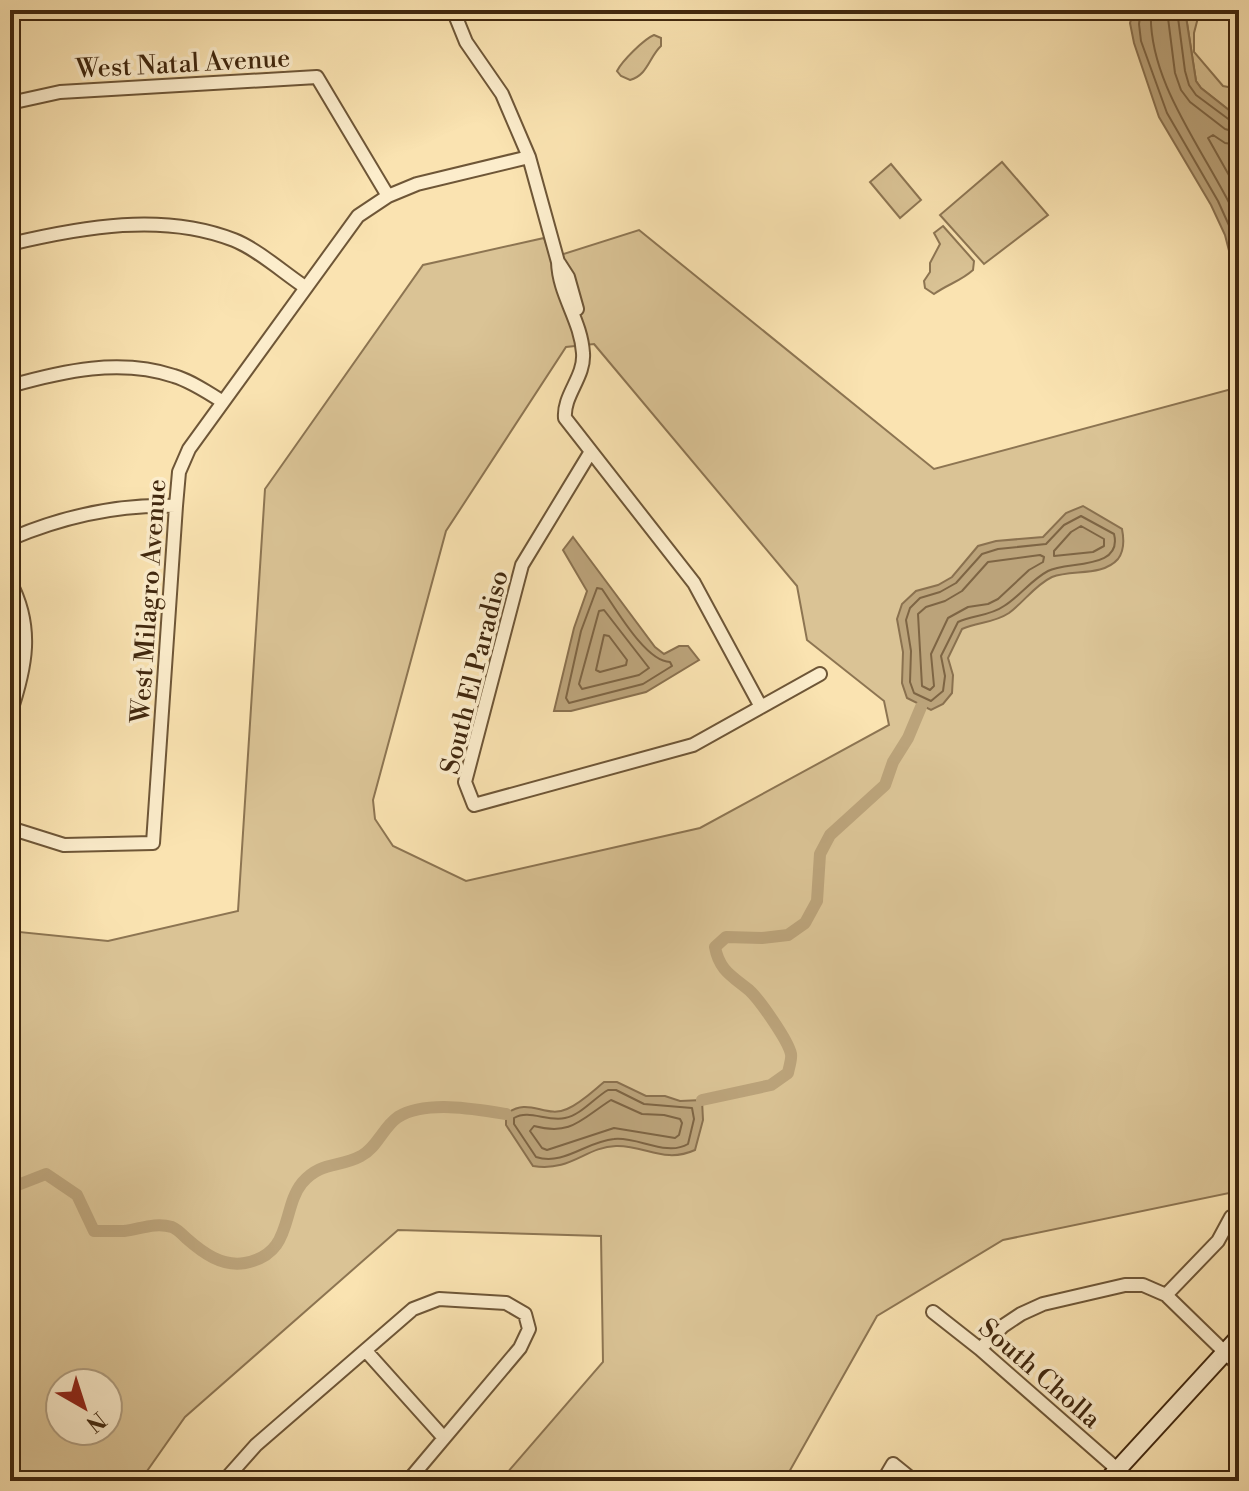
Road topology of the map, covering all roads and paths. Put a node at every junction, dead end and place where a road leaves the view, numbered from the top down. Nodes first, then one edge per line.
1 (453, 10) edge
2 (10, 103) edge
3 (529, 157) junction
4 (388, 196) junction
5 (10, 244) edge
6 (305, 287) junction
7 (10, 386) edge
8 (223, 402) junction
9 (590, 453) junction
10 (176, 506) junction
11 (10, 539) edge
12 (10, 582) edge
13 (820, 674) dead end
14 (761, 707) junction
15 (10, 714) edge
16 (10, 828) edge
17 (1231, 1217) dead end
18 (1166, 1295) junction
19 (933, 1312) dead end
20 (1239, 1337) edge
21 (980, 1349) junction
22 (366, 1351) junction
23 (1224, 1352) junction
24 (1239, 1366) edge
25 (444, 1438) junction
26 (1112, 1475) edge
27 (224, 1481) edge
28 (408, 1481) edge
29 (883, 1481) edge
30 (914, 1481) edge

1 - 3 street
2 - 4 street, West Natal Avenue
3 - 4 street, West Milagro Avenue
3 - 9 street
4 - 6 street, West Milagro Avenue
5 - 6 street
6 - 8 street, West Milagro Avenue
7 - 8 street
8 - 10 street, West Milagro Avenue
9 - 14 street
9 - 14 street, South El Paradiso
10 - 11 street
10 - 16 street, West Milagro Avenue
12 - 15 street
13 - 14 street, South El Paradiso
17 - 18 street
18 - 21 street
18 - 23 street
19 - 21 street, South Cholla
20 - 23 street
21 - 26 street, South Cholla
22 - 25 street
22 - 25 street
22 - 27 street
23 - 24 street
23 - 26 street
25 - 28 street
29 - 30 street

